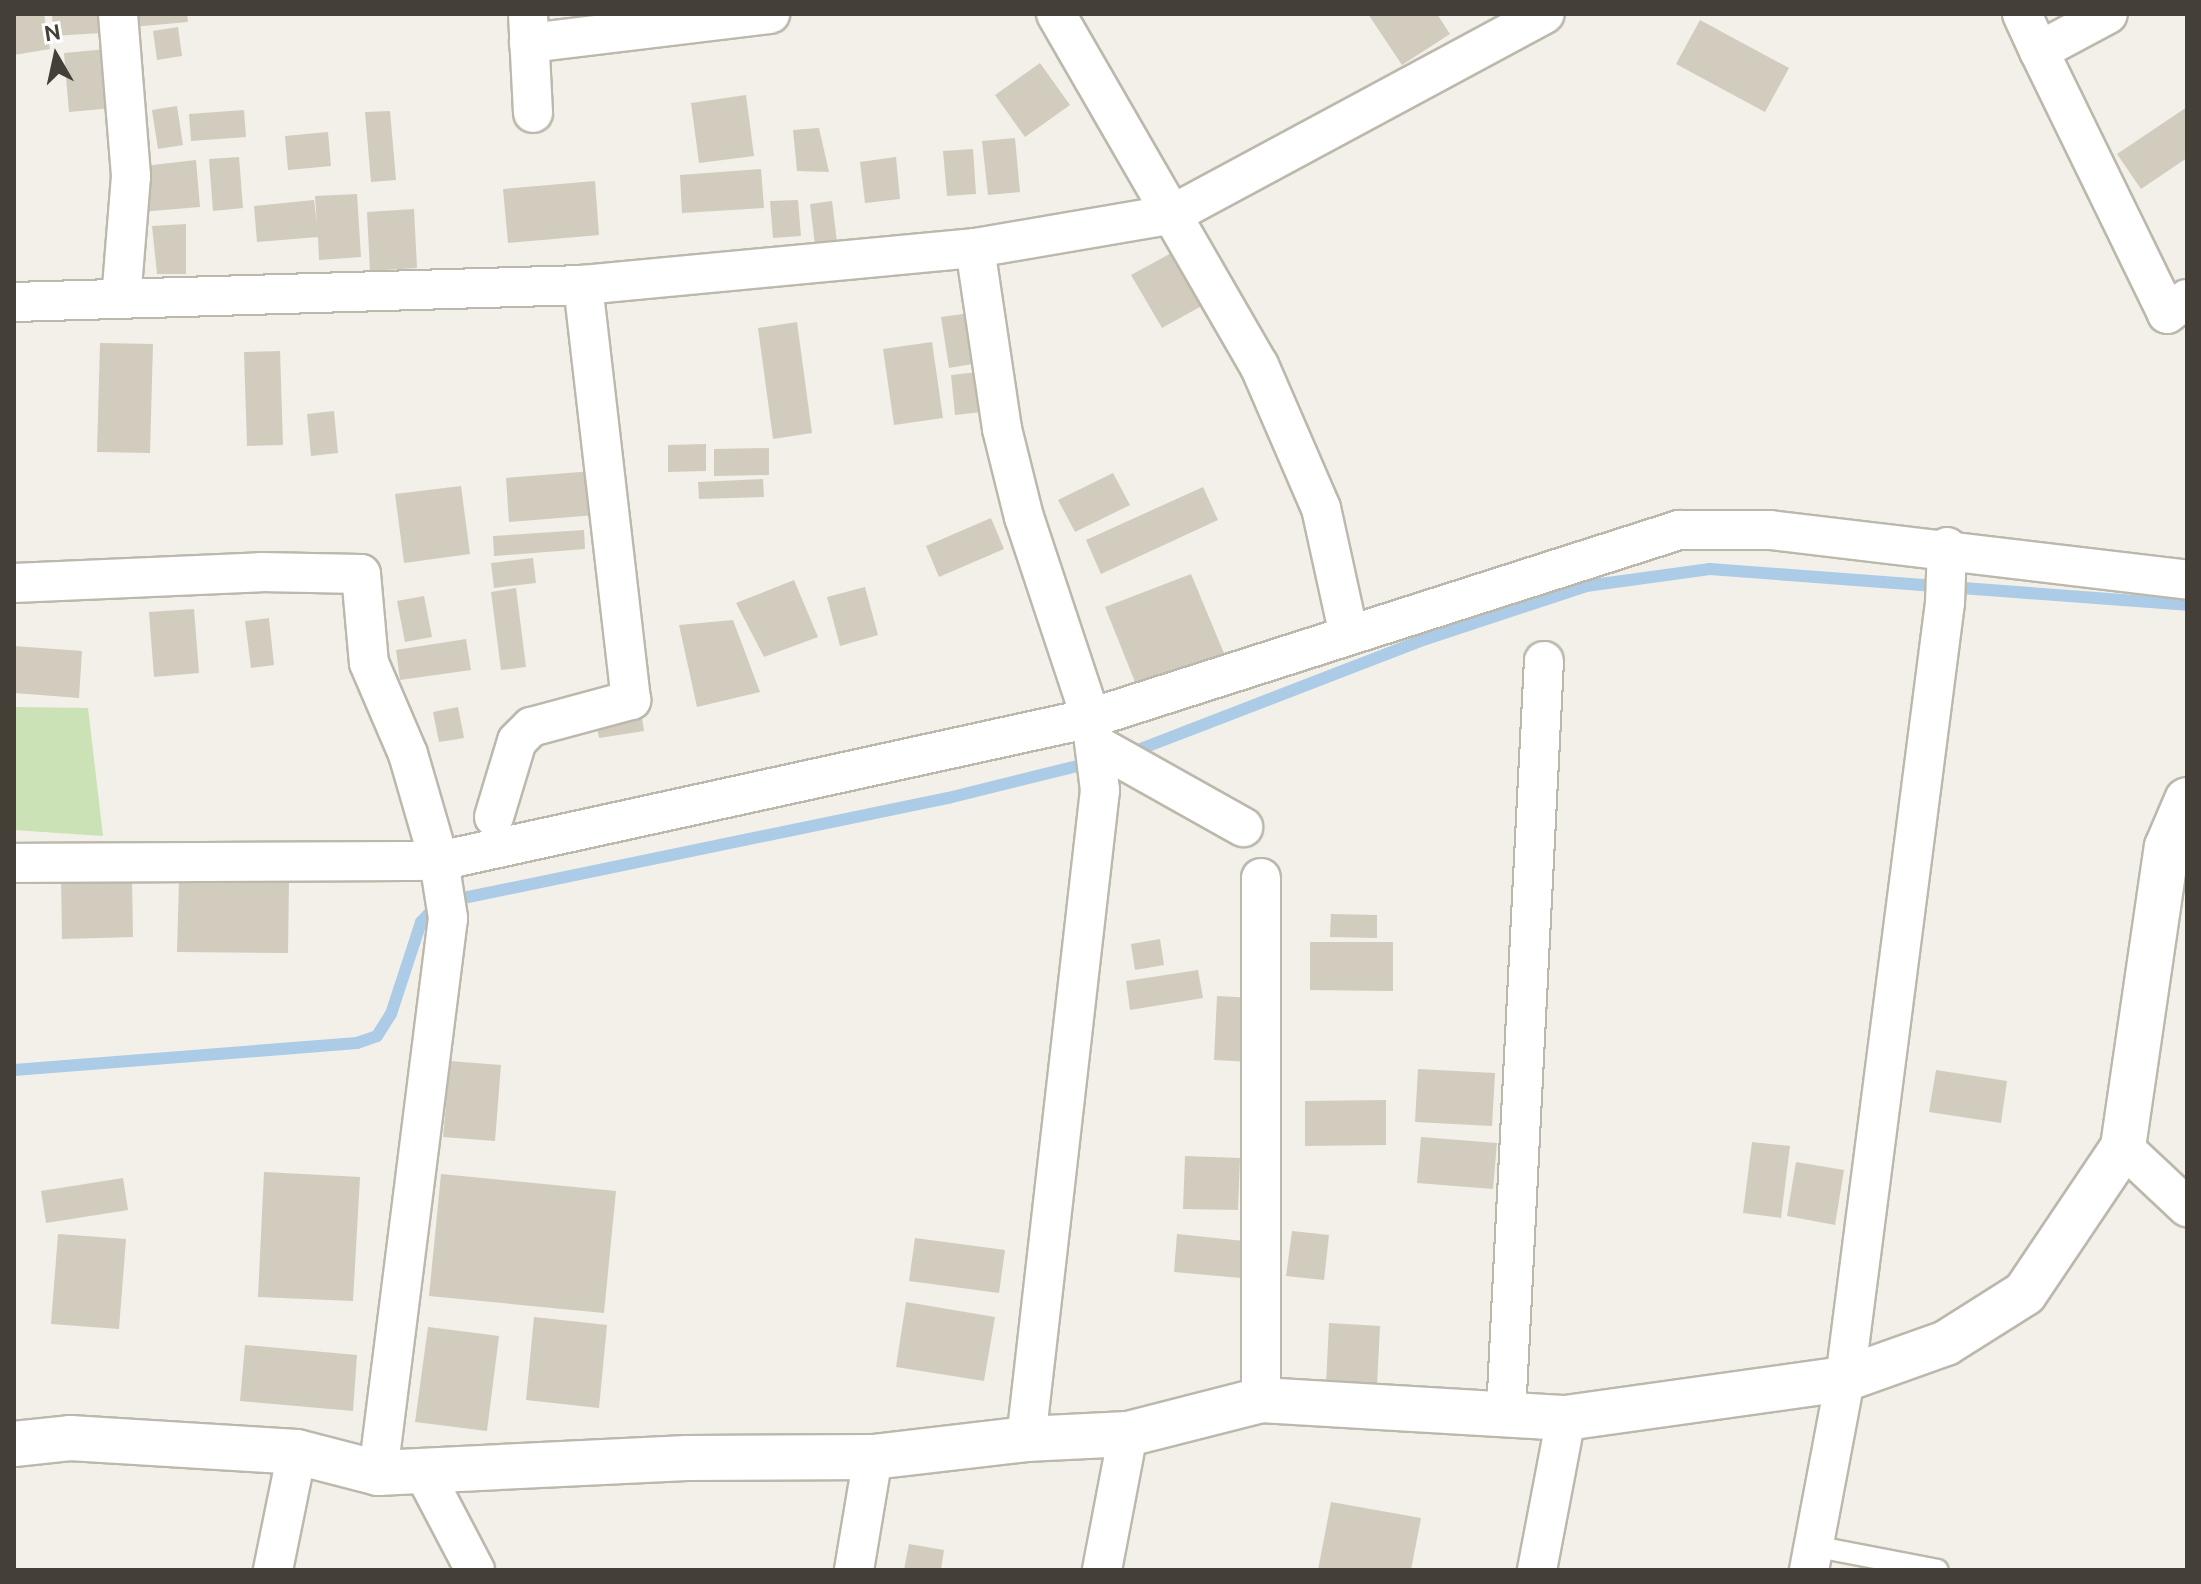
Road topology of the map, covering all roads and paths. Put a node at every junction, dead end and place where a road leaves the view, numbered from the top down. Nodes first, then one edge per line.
1 (118, 14) edge
2 (770, 14) edge
3 (1056, 14) edge
4 (1545, 14) edge
5 (2022, 14) edge
6 (2108, 14) edge
7 (528, 28) edge
8 (2039, 51) junction
9 (533, 113) dead end
10 (1173, 214) junction
11 (975, 248) junction
12 (583, 285) junction
13 (121, 299) junction
14 (2187, 299) edge
15 (14, 302) edge
16 (1946, 574) junction
17 (2187, 580) edge
18 (14, 583) edge
19 (1349, 635) junction
20 (1544, 661) dead end
21 (1093, 731) junction
22 (2187, 800) edge
23 (494, 817) dead end
24 (1243, 827) dead end
25 (14, 863) edge
26 (1261, 878) dead end
27 (443, 887) junction
28 (2123, 1147) junction
29 (2187, 1207) edge
30 (1845, 1379) junction
31 (1261, 1400) junction
32 (1506, 1413) junction
33 (1566, 1418) junction
34 (1128, 1434) junction
35 (1026, 1439) junction
36 (14, 1444) edge
37 (297, 1452) junction
38 (873, 1457) junction
39 (423, 1471) junction
40 (378, 1473) junction
41 (1811, 1558) edge
42 (273, 1570) edge
43 (475, 1570) edge
44 (854, 1570) edge
45 (1102, 1570) edge
46 (1537, 1570) edge
47 (1938, 1570) edge

1 - 13 street
2 - 7 street
3 - 10 street
4 - 10 street
5 - 8 street
6 - 8 street
7 - 9 street
8 - 14 street
10 - 11 street
10 - 19 street
11 - 12 street
11 - 21 street
12 - 13 street
12 - 23 street
13 - 15 street
16 - 17 street
16 - 19 street
16 - 30 street
18 - 27 street
19 - 21 street
20 - 32 street
21 - 24 street
21 - 27 street
21 - 35 street
22 - 28 street
25 - 27 street
26 - 31 street
27 - 40 street
28 - 29 street
28 - 30 street
30 - 33 street
30 - 41 street
31 - 32 street
31 - 34 street
32 - 33 street
33 - 46 street
34 - 35 street
34 - 45 street
35 - 38 street
36 - 37 street
37 - 40 street
37 - 42 street
38 - 39 street
38 - 44 street
39 - 40 street
39 - 43 street
41 - 47 lane

